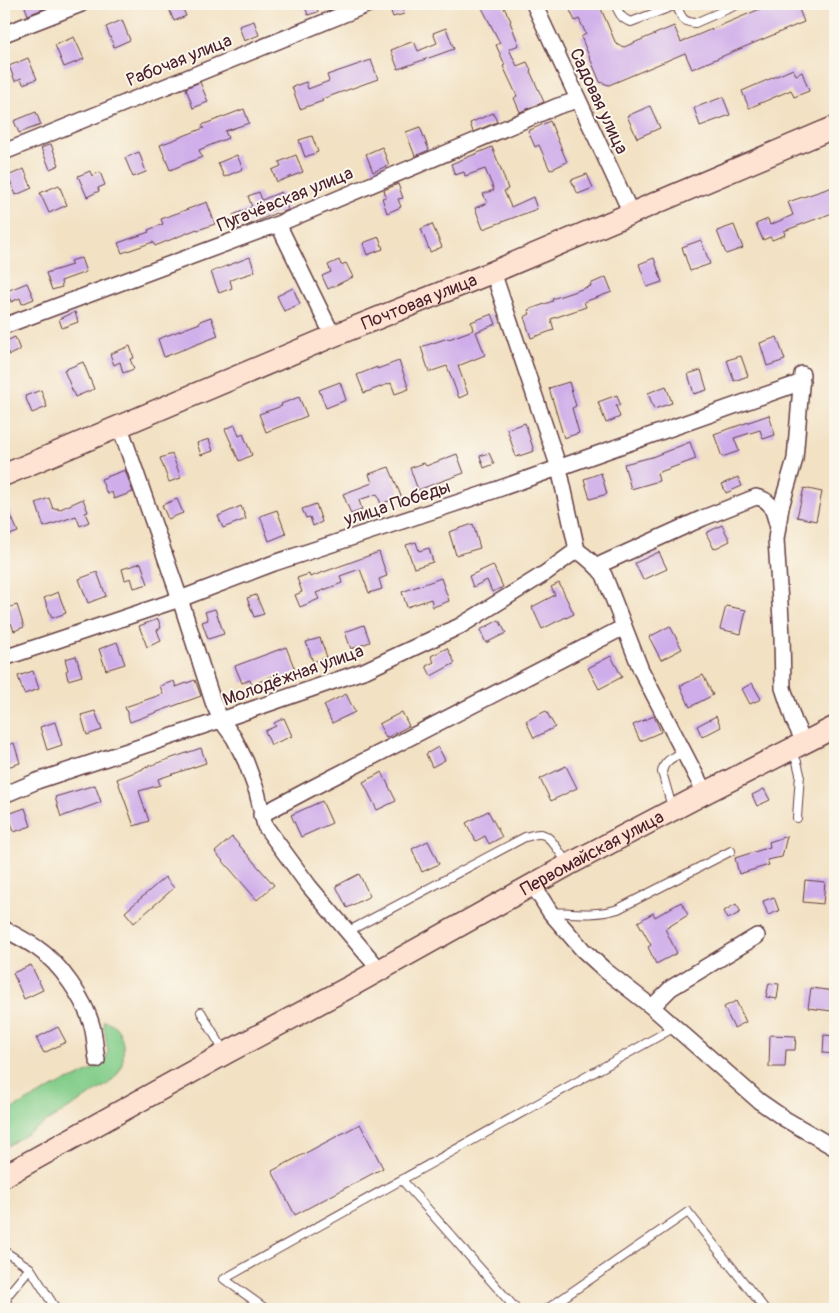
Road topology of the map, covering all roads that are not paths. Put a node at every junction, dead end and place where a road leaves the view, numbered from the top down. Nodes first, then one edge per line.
1 (81, 4) edge
2 (369, 4) edge
3 (534, 4) edge
4 (615, 4) edge
5 (676, 4) edge
6 (739, 4) edge
7 (4, 34) edge
8 (578, 100) junction
9 (835, 127) edge
10 (4, 152) edge
11 (631, 213) junction
12 (278, 224) junction
13 (493, 272) junction
14 (4, 326) edge
15 (333, 336) junction
16 (120, 427) junction
17 (559, 468) junction
18 (4, 475) edge
19 (778, 524) junction
20 (577, 550) junction
21 (597, 566) junction
22 (180, 599) junction
23 (624, 627) junction
24 (4, 658) edge
25 (221, 720) junction
26 (835, 728) edge
27 (797, 746) junction
28 (684, 752) junction
29 (705, 793) junction
30 (4, 795) edge
31 (672, 810) junction
32 (261, 815) junction
33 (797, 818) dead end
34 (731, 851) dead end
35 (568, 865) junction
36 (532, 885) junction
37 (550, 912) junction
38 (4, 929) edge
39 (348, 932) junction
40 (756, 936) dead end
41 (379, 969) junction
42 (652, 1007) junction
43 (201, 1012) dead end
44 (675, 1028) junction
45 (226, 1053) junction
46 (97, 1060) dead end
47 (835, 1148) edge
48 (4, 1176) edge
49 (402, 1180) junction
50 (4, 1251) edge
51 (30, 1268) junction
52 (6, 1309) edge
53 (56, 1309) edge
54 (266, 1309) edge
55 (516, 1309) edge
56 (547, 1309) edge
57 (765, 1309) edge

1 - 7 street
2 - 10 street, Рабочая улица
3 - 8 street, Садовая улица
4 - 5 lane
5 - 6 lane
8 - 11 street, Садовая улица
8 - 12 street, Пугачёвская улица
9 - 11 main road, Почтовая улица
11 - 13 main road, Почтовая улица
12 - 14 street, Пугачёвская улица
12 - 15 street
13 - 15 main road, Почтовая улица
13 - 17 street
15 - 16 main road, Почтовая улица
16 - 18 main road, Почтовая улица
16 - 22 street
17 - 19 street, улица Победы
17 - 20 street
17 - 22 street, улица Победы
19 - 21 street
19 - 27 street
20 - 21 street
20 - 25 street, Молодёжная улица
21 - 23 street
22 - 24 street, улица Победы
22 - 25 street
23 - 28 street
23 - 32 street
25 - 30 street, Молодёжная улица
25 - 32 street
26 - 27 main road, Первомайская улица
27 - 29 main road, Первомайская улица
27 - 33 lane
28 - 29 street
28 - 31 lane
29 - 31 main road, Первомайская улица
31 - 35 main road, Первомайская улица
32 - 39 street
34 - 37 lane
35 - 36 main road, Первомайская улица
35 - 39 lane
36 - 37 street
36 - 41 main road, Первомайская улица
37 - 42 street
38 - 46 street
39 - 41 street
40 - 42 street
41 - 45 main road, Первомайская улица
42 - 44 street
43 - 45 lane
44 - 47 street
44 - 49 lane
45 - 48 main road, Первомайская улица
49 - 54 lane
49 - 55 lane
50 - 51 lane
51 - 52 lane
51 - 53 lane
56 - 57 lane

